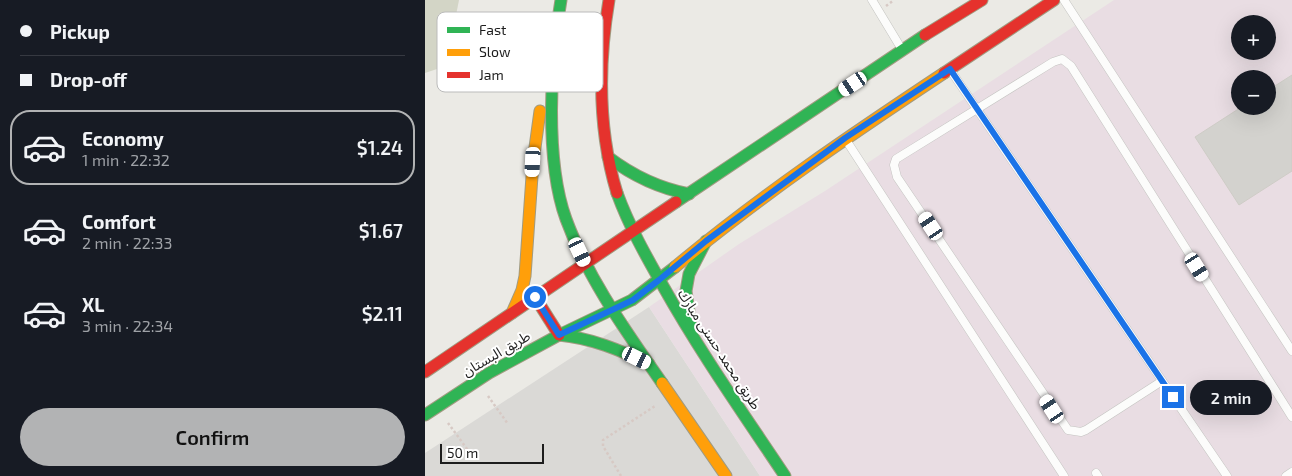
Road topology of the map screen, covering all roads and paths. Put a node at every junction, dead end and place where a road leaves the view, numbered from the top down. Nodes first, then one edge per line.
1 (609, 0) edge
2 (872, 0) edge
3 (983, 0) edge
4 (1054, 0) edge
5 (1064, 0) edge
6 (902, 50) junction
7 (603, 56) edge
8 (950, 69) junction
9 (543, 92) edge
10 (553, 92) edge
11 (602, 92) edge
12 (977, 109) junction
13 (845, 138) junction
14 (608, 157) junction
15 (689, 194) junction
16 (634, 232) junction
17 (706, 241) junction
18 (585, 264) junction
19 (659, 280) junction
20 (535, 297) junction
21 (612, 309) junction
22 (513, 313) junction
23 (559, 335) junction
24 (692, 336) junction
25 (1292, 351) edge
26 (649, 364) junction
27 (425, 372) edge
28 (476, 381) junction
29 (1163, 381) junction
30 (671, 396) junction
31 (437, 407) junction
32 (425, 415) edge
33 (1292, 417) edge
34 (508, 424) dead end
35 (473, 458) dead end
36 (1292, 472) edge
37 (621, 476) edge
38 (726, 476) edge
39 (785, 476) edge
40 (1064, 476) edge
41 (1227, 476) edge
42 (1286, 476) edge

1 - 7 main road, طريق محمد حسنى مبارك
2 - 6 lane
3 - 6 main road, طريق البستان
4 - 8 main road, طريق البستان
5 - 25 lane
6 - 15 main road, طريق البستان
8 - 12 lane
8 - 13 main road, طريق البستان
9 - 22 main road
10 - 18 main road
11 - 14 main road, طريق محمد حسنى مبارك
12 - 29 lane
12 - 29 lane
12 - 33 lane
13 - 17 main road, طريق البستان
13 - 40 lane
14 - 15 main road
14 - 16 main road, طريق محمد حسنى مبارك
15 - 16 main road, طريق البستان
16 - 18 main road, طريق البستان
16 - 19 main road, طريق محمد حسنى مبارك
17 - 19 main road, طريق البستان
17 - 24 main road
18 - 20 main road, طريق البستان
18 - 21 main road
19 - 21 main road, طريق البستان
19 - 24 main road, طريق محمد حسنى مبارك
20 - 22 main road, طريق البستان
20 - 23 main road
21 - 23 main road, طريق البستان
21 - 26 main road
22 - 27 main road, طريق البستان
23 - 26 main road
23 - 28 main road, طريق البستان
24 - 39 main road, طريق محمد حسنى مبارك
26 - 30 main road
28 - 31 main road, طريق البستان
28 - 34 path
29 - 41 lane
30 - 37 path
30 - 38 main road
31 - 32 main road, طريق البستان
31 - 35 path
36 - 42 lane

